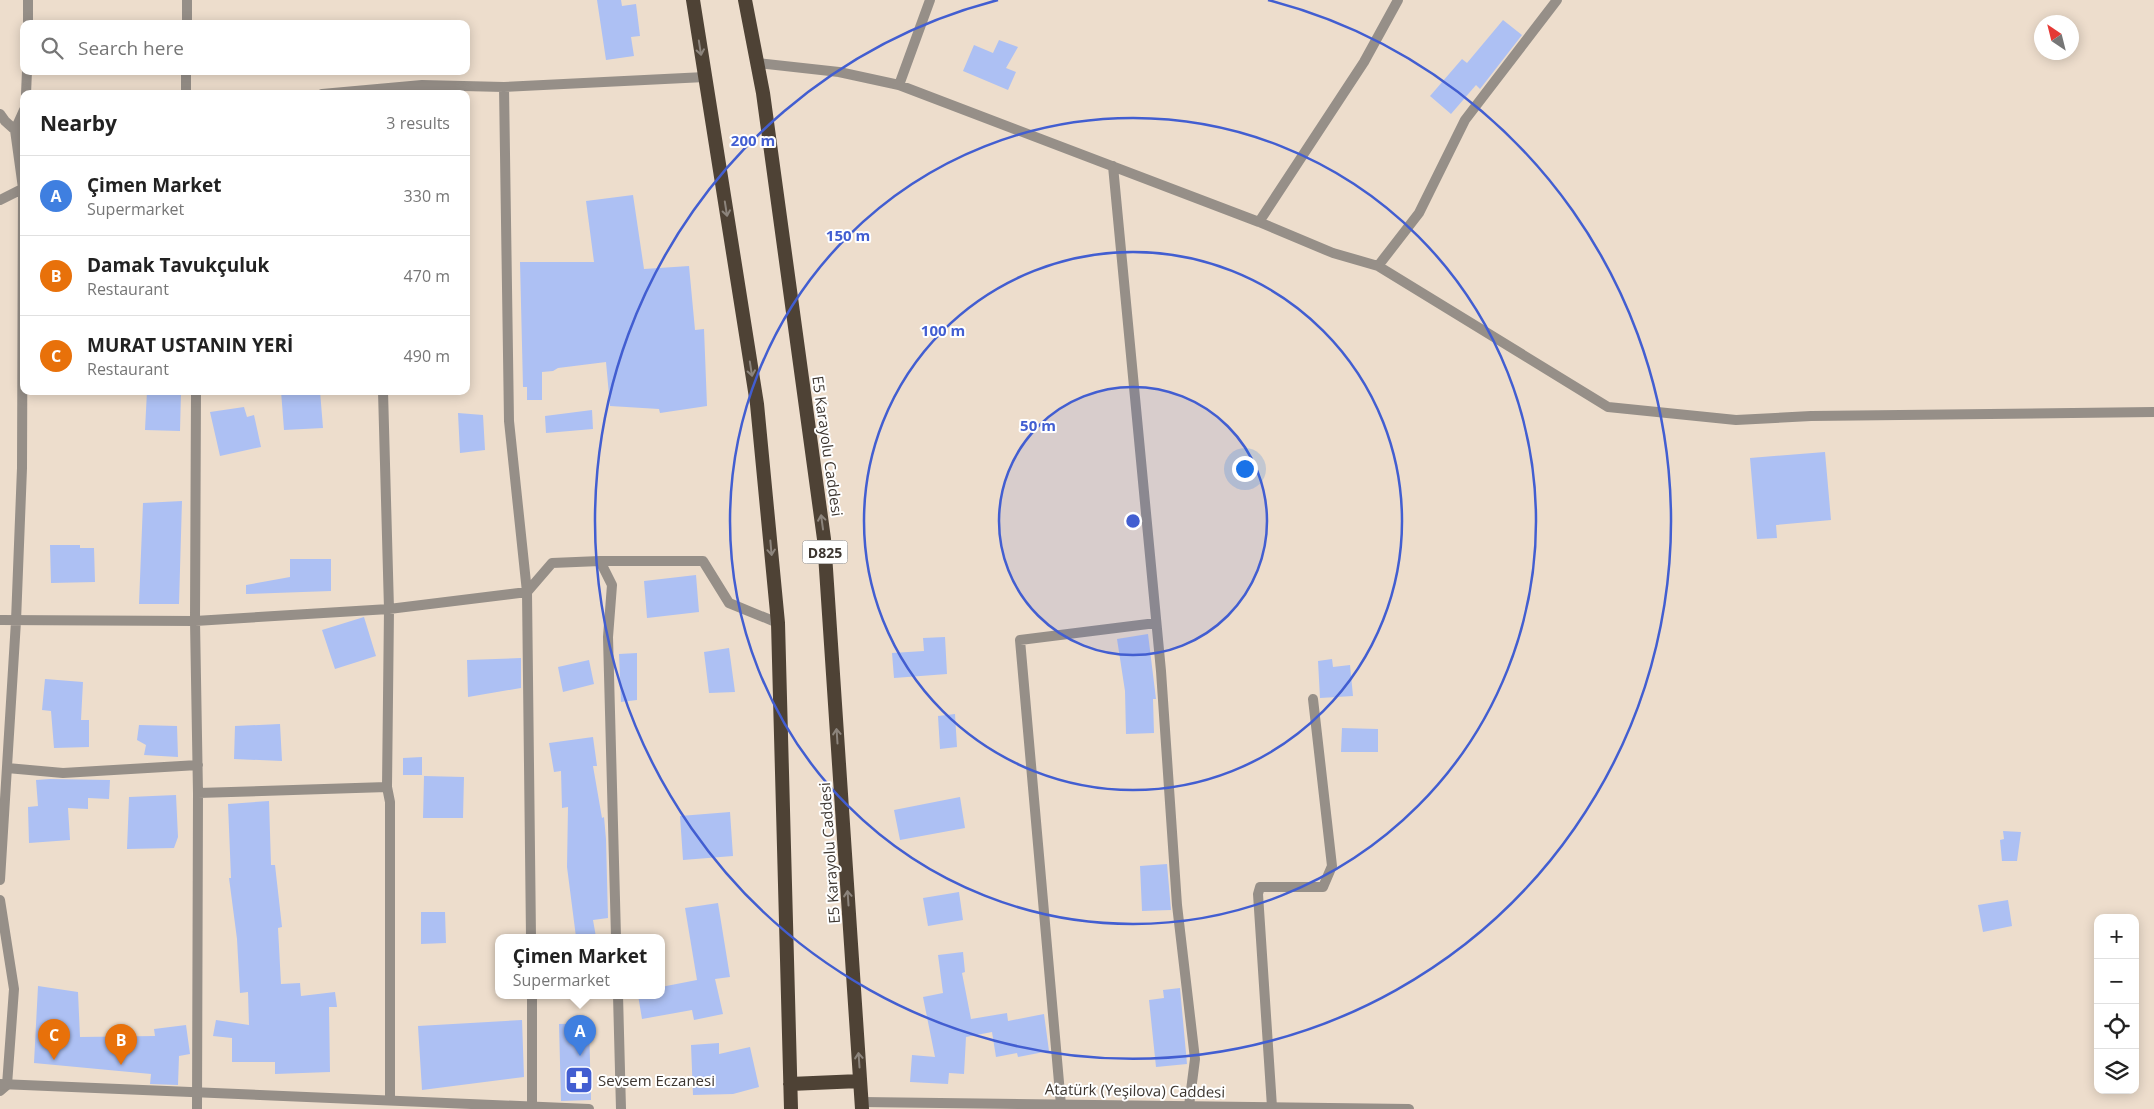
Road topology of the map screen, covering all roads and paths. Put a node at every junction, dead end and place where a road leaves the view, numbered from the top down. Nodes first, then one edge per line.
1 (28, 0) edge
2 (187, 0) edge
3 (693, 0) edge
4 (745, 0) edge
5 (930, 0) edge
6 (1398, 0) edge
7 (1556, 0) edge
8 (28, 20) edge
9 (187, 20) edge
10 (757, 63) junction
11 (27, 75) edge
12 (186, 75) edge
13 (705, 77) junction
14 (899, 85) junction
15 (504, 87) junction
16 (26, 90) edge
17 (186, 90) edge
18 (393, 90) edge
19 (0, 114) edge
20 (20, 119) edge
21 (15, 130) junction
22 (20, 162) edge
23 (1113, 166) junction
24 (20, 190) edge
25 (0, 200) edge
26 (1259, 222) junction
27 (1378, 266) junction
28 (23, 395) edge
29 (196, 395) edge
30 (383, 395) edge
31 (2154, 412) edge
32 (600, 561) junction
33 (527, 592) junction
34 (389, 609) junction
35 (0, 620) edge
36 (16, 621) junction
37 (195, 621) junction
38 (778, 623) junction
39 (1156, 623) junction
40 (1313, 699) dead end
41 (198, 765) junction
42 (7, 768) junction
43 (387, 787) junction
44 (198, 793) junction
45 (0, 880) edge
46 (0, 900) edge
47 (531, 934) edge
48 (616, 934) edge
49 (532, 999) edge
50 (618, 999) edge
51 (860, 1080) junction
52 (790, 1084) junction
53 (2, 1087) edge
54 (196, 1092) junction
55 (390, 1100) junction
56 (1062, 1105) junction
57 (862, 1106) edge
58 (1190, 1106) junction
59 (1272, 1107) junction
60 (533, 1108) edge
61 (197, 1109) edge
62 (589, 1109) edge
63 (621, 1109) edge
64 (791, 1109) edge
65 (1409, 1109) edge

1 - 8 street
2 - 9 street
3 -> 13 highway
4 - 10 highway, E5 Karayolu Caddesi / D825
5 - 14 street
6 - 26 street
7 - 27 street
10 - 14 street
51 -> 10 highway, E5 Karayolu Caddesi / D825
11 - 16 street
12 - 17 street
13 - 15 street
13 -> 38 highway
14 - 23 street
15 - 18 street
15 - 33 street
19 - 21 street
20 - 21 street
21 - 22 street
23 - 26 street
23 - 39 street
24 - 25 street
26 - 27 street
27 - 31 street
28 - 36 street
29 - 37 street
30 - 34 street
32 - 33 street
32 - 38 street
32 - 48 street
33 - 34 street
33 - 47 street
34 - 37 street
34 - 43 street
35 - 36 street
36 - 37 street
36 - 42 street
37 - 41 street
38 - 52 highway
39 - 56 street
39 - 58 street
40 - 59 street
41 - 42 street
41 - 44 street
42 - 45 street
43 - 44 street
43 - 55 street
44 - 54 street
46 - 53 street
49 - 60 street
50 - 63 street
51 - 52 highway
51 - 57 highway, E5 Karayolu Caddesi / D825
52 - 64 highway
53 - 54 street
54 - 55 street
54 - 61 street
55 - 60 street
56 - 57 street, Atatürk (Yeşilova) Caddesi
56 - 58 street, Atatürk (Yeşilova) Caddesi
58 - 59 street, Atatürk (Yeşilova) Caddesi
59 - 65 street, Atatürk (Yeşilova) Caddesi
60 - 62 street

